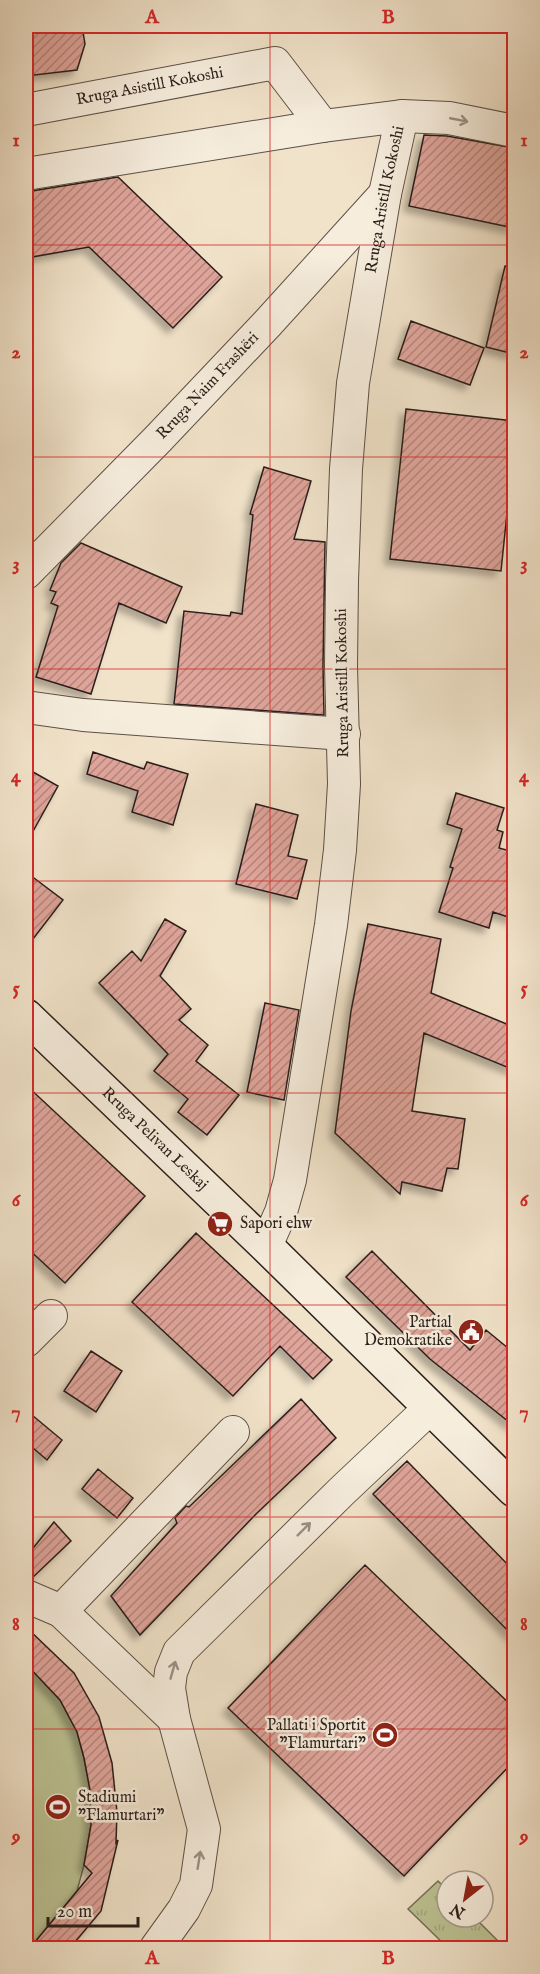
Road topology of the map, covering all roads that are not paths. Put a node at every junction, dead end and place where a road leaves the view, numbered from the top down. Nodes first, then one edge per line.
1 (26, 111) edge
2 (402, 116) junction
3 (323, 126) junction
4 (514, 131) edge
5 (26, 174) edge
6 (385, 194) junction
7 (26, 573) edge
8 (26, 707) edge
9 (344, 734) junction
10 (26, 1016) edge
11 (266, 1246) junction
12 (51, 1316) dead end
13 (26, 1341) edge
14 (430, 1408) junction
15 (233, 1432) dead end
16 (514, 1490) edge
17 (26, 1596) edge
18 (61, 1611) junction
19 (174, 1719) junction
20 (156, 1948) edge

1 - 3 street, Rruga Asistill Kokoshi
2 - 3 street
2 -> 4 street
2 - 6 street, Rruga Aristill Kokoshi
3 - 5 street
6 - 7 street, Rruga Naim Frashëri
6 - 9 street, Rruga Aristill Kokoshi
8 - 9 street
9 - 11 street, Rruga Aristill Kokoshi
10 - 11 main road, Rruga Pelivan Leskaj
11 - 14 main road, Rruga Pelivan Leskaj
12 - 13 street
14 - 16 main road, Rruga Pelivan Leskaj
19 -> 14 street
15 - 18 street
17 - 18 street
18 - 19 street
20 -> 19 street

